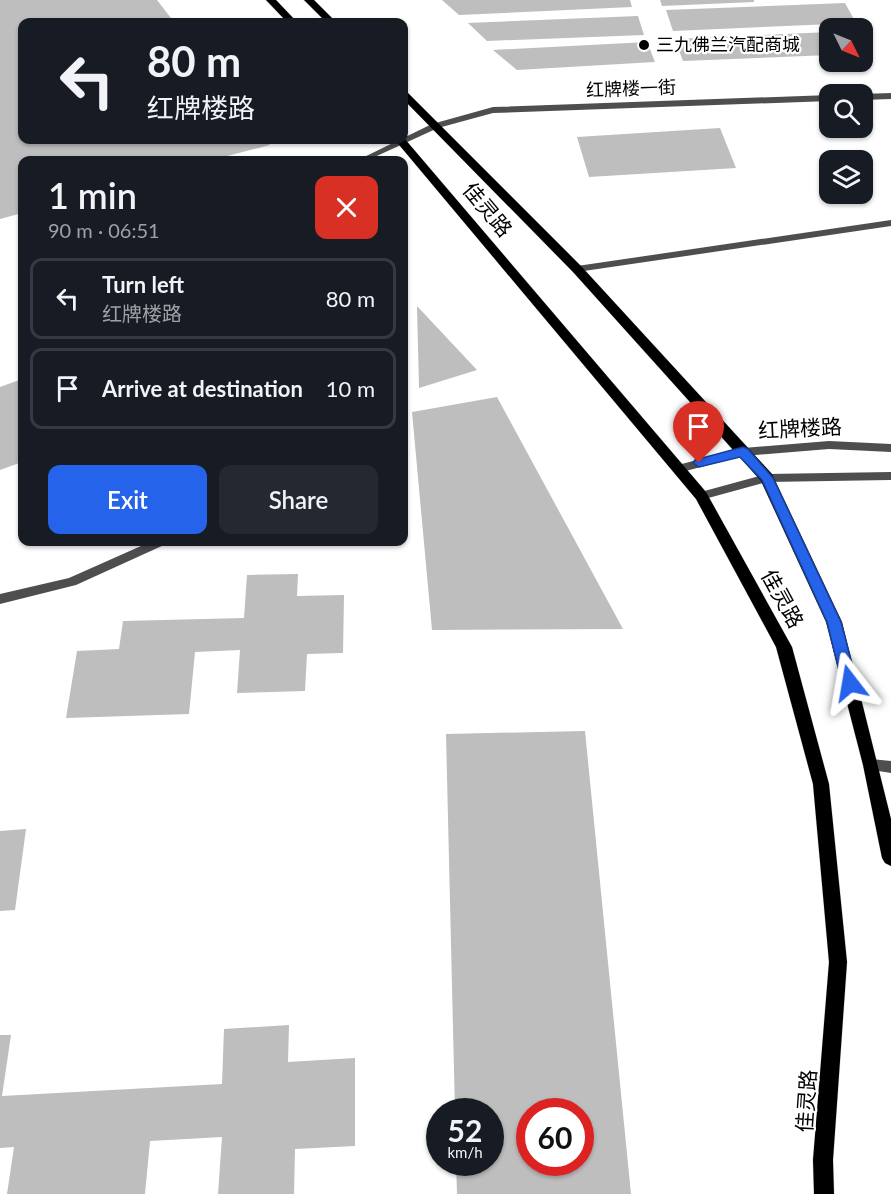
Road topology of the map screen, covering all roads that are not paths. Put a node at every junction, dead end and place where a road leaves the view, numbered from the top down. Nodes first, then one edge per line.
1 (271, 0) edge
2 (309, 0) edge
3 (288, 18) edge
4 (328, 18) edge
5 (891, 96) edge
6 (873, 97) edge
7 (819, 98) edge
8 (408, 99) edge
9 (435, 126) junction
10 (408, 138) edge
11 (395, 144) edge
12 (404, 144) edge
13 (370, 156) edge
14 (891, 223) edge
15 (577, 269) junction
16 (891, 448) edge
17 (743, 452) junction
18 (678, 469) junction
19 (891, 476) edge
20 (767, 478) junction
21 (701, 496) junction
22 (151, 546) edge
23 (0, 599) edge
24 (871, 765) junction
25 (891, 767) edge
26 (891, 858) edge
27 (824, 1194) edge

1 - 3 main road
2 - 4 main road
5 - 6 street
7 - 9 street, 红牌楼一街
8 - 9 main road, 佳灵路
9 - 10 street, 红牌楼一街
9 - 15 main road, 佳灵路
11 - 13 street, 红牌楼一街
12 - 18 main road, 佳灵路
14 - 15 street
15 - 17 main road, 佳灵路
16 - 17 street, 红牌楼路
17 - 18 street, 红牌楼路
17 - 20 main road, 佳灵路
18 - 21 main road, 佳灵路
19 - 20 street
20 - 21 street
20 - 24 main road, 佳灵路
21 - 27 main road, 佳灵路
22 - 23 street
24 - 25 street
24 - 26 main road, 佳灵路

